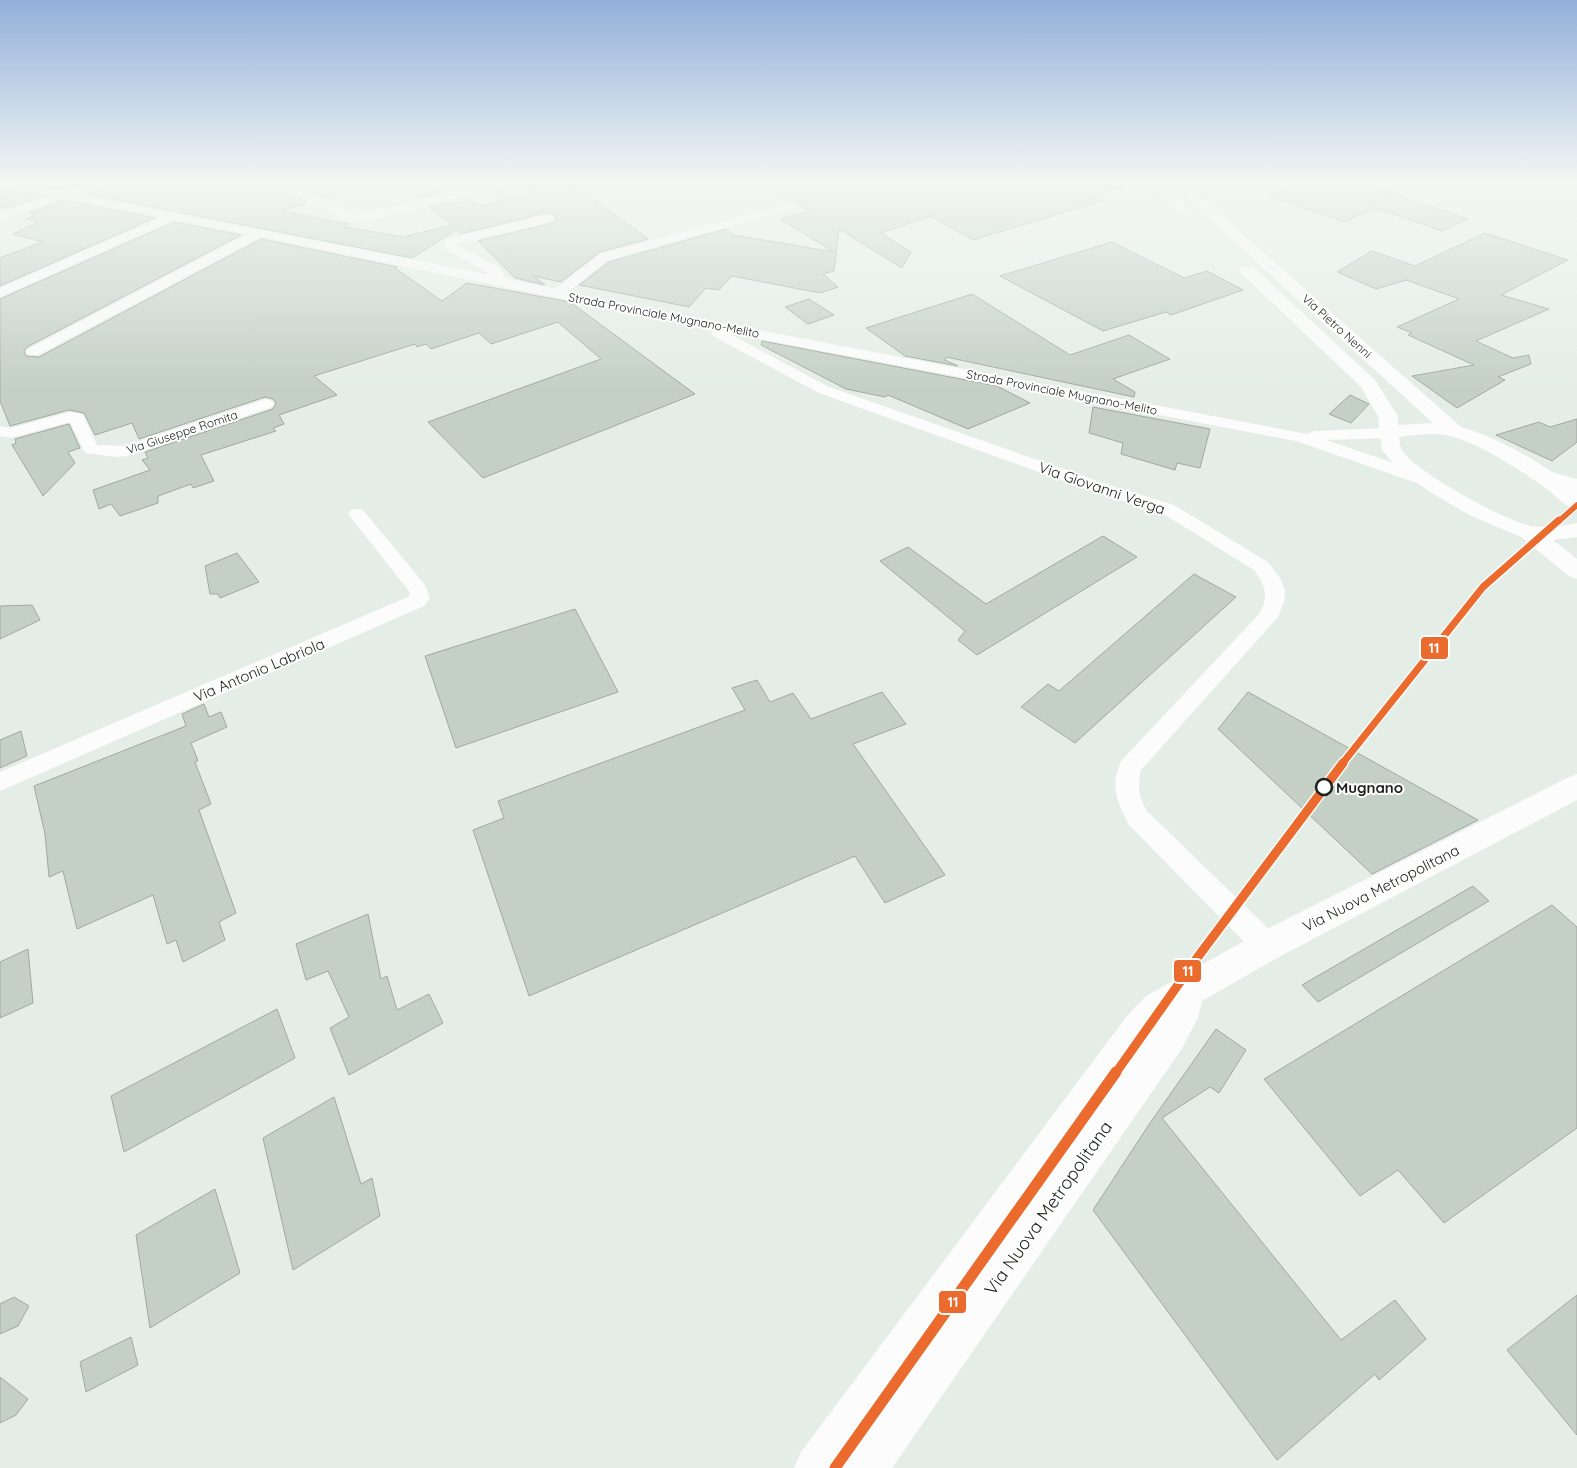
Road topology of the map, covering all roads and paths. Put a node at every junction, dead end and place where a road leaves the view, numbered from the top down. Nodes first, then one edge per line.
1 (95, 251) edge
2 (226, 251) edge
3 (342, 251) edge
4 (458, 251) edge
5 (631, 251) edge
6 (1253, 251) edge
7 (1232, 256) dead end
8 (499, 281) junction
9 (0, 292) edge
10 (557, 294) junction
11 (699, 323) junction
12 (33, 352) dead end
13 (266, 404) dead end
14 (1453, 430) junction
15 (0, 431) edge
16 (1389, 433) junction
17 (1300, 437) junction
18 (1537, 474) junction
19 (1420, 478) junction
20 (1577, 486) edge
21 (1577, 503) edge
22 (357, 514) dead end
23 (1577, 530) edge
24 (1528, 532) junction
25 (1577, 570) edge
26 (0, 782) edge
27 (1577, 786) edge
28 (1268, 946) junction
29 (1187, 992) junction
30 (817, 1468) edge
31 (864, 1468) edge

1 - 9 street
2 - 12 street
3 - 8 street, Strada Provinciale Mugnano-Melito
4 - 8 street
5 - 10 street
6 - 14 main road, Via Pietro Nenni
7 - 16 main road, Via Pietro Nenni
8 - 10 street, Strada Provinciale Mugnano-Melito
10 - 11 street, Strada Provinciale Mugnano-Melito
11 - 17 street, Strada Provinciale Mugnano-Melito
11 - 28 street, Via Giovanni Verga
13 - 15 street, Via Giuseppe Romita
14 - 16 main road
14 - 18 main road
16 - 17 street, Strada Provinciale Mugnano-Melito
16 - 19 main road, Via Pietro Nenni
17 - 19 street, Strada Provinciale Mugnano-Melito
18 - 20 main road
18 - 21 main road
19 - 24 main road, Via Pietro Nenni
22 - 26 street, Via Antonio Labriola
23 - 24 main road
24 - 25 main road
27 - 28 main road, Via Nuova Metropolitana
28 - 29 main road, Via Nuova Metropolitana
29 - 30 main road, Via Nuova Metropolitana
29 - 31 main road, Via Nuova Metropolitana

